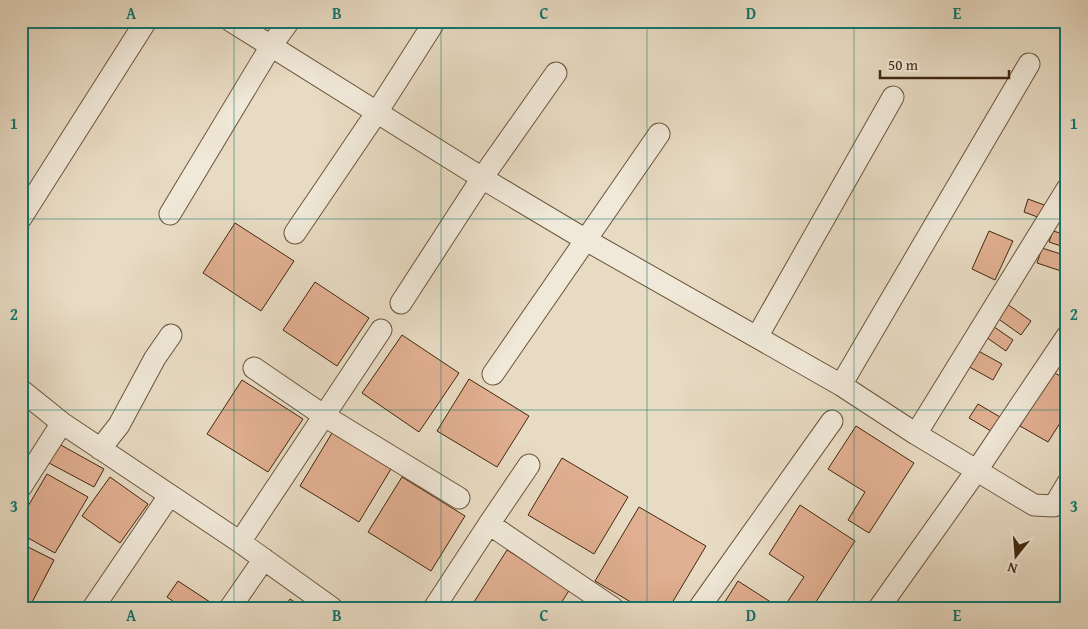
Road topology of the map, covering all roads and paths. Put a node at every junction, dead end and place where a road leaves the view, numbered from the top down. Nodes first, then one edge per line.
1 (146, 21) edge
2 (231, 21) edge
3 (289, 21) edge
4 (435, 21) edge
5 (271, 46) junction
6 (1029, 64) dead end
7 (556, 72) dead end
8 (893, 97) dead end
9 (377, 112) junction
10 (659, 134) dead end
11 (482, 178) junction
12 (1067, 189) edge
13 (170, 214) dead end
14 (21, 218) edge
15 (295, 233) dead end
16 (586, 240) junction
17 (401, 303) dead end
18 (381, 330) dead end
19 (171, 335) dead end
20 (1067, 336) edge
21 (757, 337) junction
22 (254, 368) dead end
23 (493, 374) dead end
24 (841, 385) junction
25 (21, 390) edge
26 (323, 415) junction
27 (832, 421) dead end
28 (62, 423) junction
29 (916, 434) junction
30 (100, 448) junction
31 (529, 465) dead end
32 (977, 470) junction
33 (1067, 484) edge
34 (21, 487) edge
35 (169, 496) junction
36 (459, 498) dead end
37 (489, 524) junction
38 (240, 542) junction
39 (264, 559) junction
40 (328, 606) edge
41 (93, 608) edge
42 (230, 608) edge
43 (434, 608) edge
44 (613, 608) edge
45 (699, 608) edge
46 (879, 608) edge

1 - 14 street
2 - 5 street
3 - 5 street
4 - 9 street
5 - 9 street
5 - 13 street
6 - 24 street
7 - 11 street
8 - 21 street
9 - 11 street
9 - 15 street
10 - 16 street
11 - 16 street
11 - 17 street
12 - 29 street
16 - 21 street
16 - 23 street
18 - 26 street
19 - 30 street
20 - 32 street
21 - 24 street
22 - 26 street
24 - 29 street
25 - 28 street
26 - 36 street
26 - 38 street
27 - 45 street
28 - 30 street
28 - 34 street
29 - 32 street
30 - 35 street
31 - 37 street
32 - 33 street
32 - 46 street
35 - 38 street
35 - 41 street
37 - 43 street
37 - 44 street
38 - 39 street
39 - 40 street
39 - 42 street

